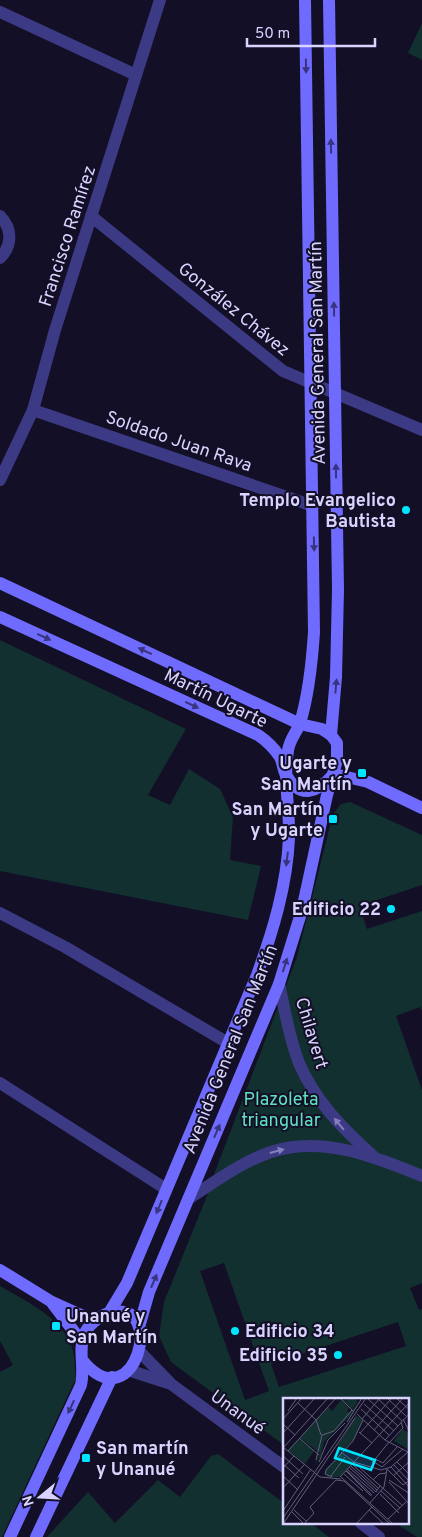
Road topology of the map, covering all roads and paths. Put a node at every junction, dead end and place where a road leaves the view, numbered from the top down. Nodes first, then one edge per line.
1 (160, 0) edge
2 (305, 0) edge
3 (329, 0) edge
4 (0, 12) edge
5 (136, 75) junction
6 (0, 216) edge
7 (91, 216) junction
8 (0, 258) edge
9 (312, 384) junction
10 (335, 391) junction
11 (33, 410) junction
12 (422, 430) edge
13 (0, 480) edge
14 (314, 506) junction
15 (0, 583) edge
16 (0, 617) edge
17 (300, 724) junction
18 (331, 735) junction
19 (334, 774) junction
20 (286, 775) junction
21 (422, 808) edge
22 (0, 913) edge
23 (279, 984) junction
24 (228, 1043) junction
25 (0, 1083) edge
26 (375, 1157) junction
27 (422, 1176) edge
28 (166, 1189) junction
29 (188, 1199) junction
30 (0, 1270) edge
31 (52, 1302) junction
32 (109, 1313) junction
33 (94, 1321) junction
34 (139, 1327) junction
35 (82, 1342) junction
36 (140, 1352) junction
37 (83, 1361) junction
38 (128, 1370) junction
39 (112, 1377) junction
40 (171, 1384) junction
41 (283, 1467) edge
42 (361, 1524) edge
43 (10, 1537) edge
44 (36, 1537) edge
45 (380, 1537) edge

1 - 5 street, Francisco Ramírez
2 -> 9 street, Avenida General San Martín
10 -> 3 street, Avenida General San Martín
4 - 5 street
5 - 7 street, Francisco Ramírez
6 - 8 street
7 - 9 street, González Chávez
7 - 11 street, Francisco Ramírez
9 - 10 street, González Chávez
9 - 14 street, Avenida General San Martín
10 - 12 street, González Chávez
18 -> 10 street, Avenida General San Martín
11 - 13 street, Francisco Ramírez
11 - 14 street, Soldado Juan Rava
14 -> 17 street, Avenida General San Martín
17 -> 15 street, Martín Ugarte
16 -> 20 street, Martín Ugarte
17 - 18 street, Martín Ugarte
17 - 20 street, Avenida General San Martín
18 - 19 street, Avenida General San Martín
19 - 20 street, Martín Ugarte
19 - 21 street
23 -> 19 street, Avenida General San Martín
20 -> 24 street, Avenida General San Martín
22 - 24 street
26 -> 23 street, Chilavert
29 -> 23 street, Avenida General San Martín
24 - 28 street, Avenida General San Martín
25 - 28 street
26 - 27 street, Chilavert
29 -> 26 street, Chilavert
28 -> 32 street, Avenida General San Martín
34 -> 29 street, Avenida General San Martín
30 - 31 street
31 - 33 street
31 - 35 street
32 - 33 street
32 - 34 street
33 - 35 street
34 - 36 street
35 - 37 street
36 - 38 street
36 - 40 street, Unanué
37 - 39 street
37 -> 43 street
38 - 39 street
38 - 40 street, Unanué
39 - 44 street
40 - 41 street, Unanué
42 - 45 street

